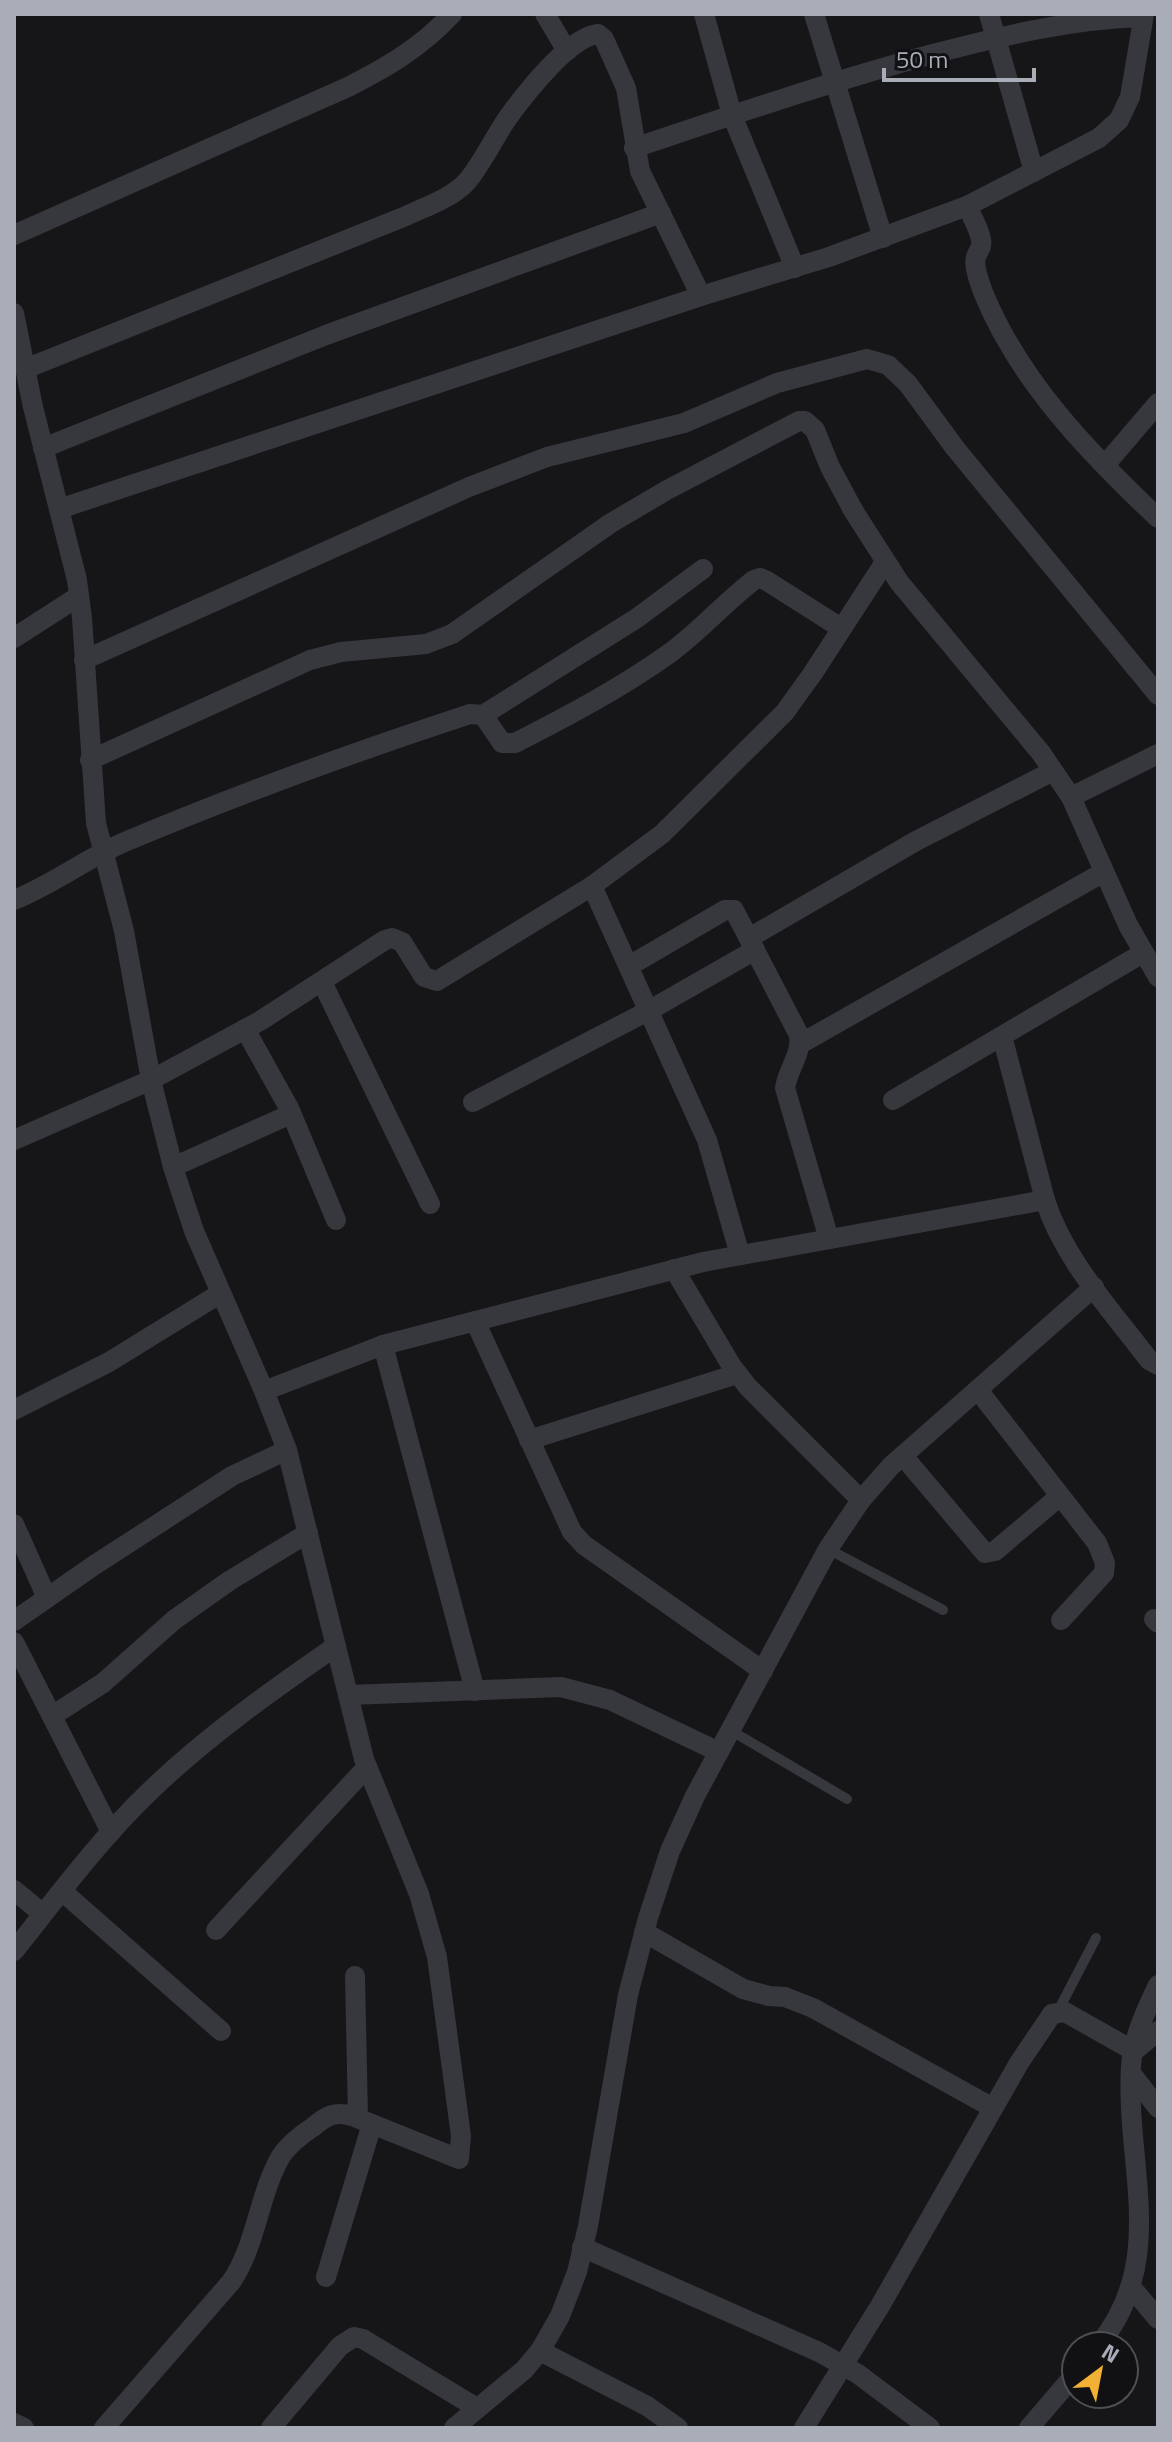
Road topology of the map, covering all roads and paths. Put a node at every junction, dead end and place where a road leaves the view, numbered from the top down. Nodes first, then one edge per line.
1 (452, 14) edge
2 (545, 14) edge
3 (704, 14) edge
4 (814, 14) edge
5 (989, 14) edge
6 (1143, 16) edge
7 (997, 37) junction
8 (567, 51) junction
9 (836, 80) junction
10 (732, 115) junction
11 (634, 148) junction
12 (1034, 172) junction
13 (967, 206) junction
14 (661, 213) junction
15 (14, 235) edge
16 (883, 238) junction
17 (795, 268) junction
18 (701, 296) junction
19 (14, 313) edge
20 (23, 385) edge
21 (1158, 403) edge
22 (43, 448) junction
23 (1105, 465) junction
24 (59, 509) junction
25 (1158, 518) edge
26 (885, 562) junction
27 (703, 569) dead end
28 (79, 596) junction
29 (841, 628) junction
30 (14, 638) edge
31 (84, 660) junction
32 (1158, 695) edge
33 (483, 715) junction
34 (1158, 754) edge
35 (90, 760) junction
36 (1053, 771) junction
37 (1071, 797) junction
38 (103, 853) junction
39 (1104, 872) junction
40 (592, 886) junction
41 (14, 900) edge
42 (752, 944) junction
43 (1143, 953) junction
44 (629, 966) junction
45 (1158, 977) edge
46 (322, 982) junction
47 (650, 1010) junction
48 (245, 1029) junction
49 (1002, 1036) junction
50 (800, 1044) junction
51 (151, 1080) junction
52 (893, 1100) dead end
53 (473, 1102) dead end
54 (291, 1114) junction
55 (14, 1140) edge
56 (173, 1167) junction
57 (1045, 1200) junction
58 (430, 1204) dead end
59 (336, 1220) dead end
60 (829, 1239) junction
61 (740, 1255) junction
62 (674, 1269) junction
63 (1094, 1287) junction
64 (221, 1293) junction
65 (475, 1321) junction
66 (383, 1345) junction
67 (1158, 1365) edge
68 (737, 1374) junction
69 (978, 1390) junction
70 (264, 1391) junction
71 (14, 1410) edge
72 (529, 1440) junction
73 (287, 1450) junction
74 (903, 1456) junction
75 (1060, 1496) junction
76 (861, 1500) junction
77 (14, 1524) edge
78 (308, 1533) junction
79 (828, 1549) junction
80 (47, 1598) junction
81 (943, 1610) dead end
82 (1061, 1620) dead end
83 (14, 1621) edge
84 (14, 1642) edge
85 (336, 1646) junction
86 (763, 1671) junction
87 (475, 1691) junction
88 (348, 1695) junction
89 (52, 1716) junction
90 (730, 1730) junction
91 (719, 1752) junction
92 (367, 1767) junction
93 (847, 1799) dead end
94 (111, 1832) junction
95 (14, 1890) edge
96 (62, 1891) junction
97 (43, 1914) junction
98 (216, 1930) dead end
99 (644, 1932) junction
100 (1096, 1938) dead end
101 (14, 1951) edge
102 (355, 1976) dead end
103 (1158, 1985) edge
104 (1058, 2011) junction
105 (221, 2031) dead end
106 (1158, 2031) edge
107 (1134, 2051) junction
108 (1131, 2073) junction
109 (993, 2108) junction
110 (1158, 2108) edge
111 (365, 2121) junction
112 (582, 2247) junction
113 (326, 2277) dead end
114 (1132, 2288) junction
115 (1158, 2319) edge
116 (1109, 2330) edge
117 (540, 2351) junction
118 (843, 2365) junction
119 (1060, 2392) edge
120 (477, 2408) junction
121 (14, 2423) edge
122 (110, 2426) edge
123 (24, 2428) edge
124 (271, 2428) edge
125 (454, 2428) edge
126 (678, 2428) edge
127 (804, 2428) edge
128 (930, 2428) edge
129 (1029, 2428) edge

1 - 15 street
2 - 8 street
3 - 10 street
4 - 9 street
5 - 7 street
6 - 7 street
6 - 12 street
7 - 9 street
7 - 12 street
8 - 11 street
8 - 20 street
9 - 10 street
9 - 16 street
10 - 11 street
10 - 17 street
11 - 14 street
12 - 13 street
13 - 16 street
13 - 23 street
14 - 18 street
14 - 22 street
16 - 17 street
17 - 18 street
18 - 24 street
19 - 20 street
20 - 22 street
21 - 23 street
22 - 24 street
23 - 25 street
24 - 28 street
26 - 29 street
26 - 35 street
26 - 36 street
27 - 33 street
28 - 30 street
28 - 31 street
29 - 33 street
29 - 40 street
31 - 32 street
31 - 35 street
33 - 38 street
34 - 37 street
35 - 38 street
36 - 37 street
36 - 42 street
37 - 39 street
38 - 41 street
38 - 51 street
39 - 43 street
39 - 50 street
40 - 44 street
40 - 46 street
42 - 44 street
42 - 47 street
42 - 50 street
43 - 45 street
43 - 49 street
44 - 47 street
46 - 48 street
46 - 58 street
47 - 53 street
47 - 61 street
48 - 51 street
48 - 54 street
49 - 52 street
49 - 57 street
50 - 60 street
51 - 55 street
51 - 56 street
54 - 56 street
54 - 59 street
56 - 64 street
57 - 60 street
57 - 63 street
60 - 61 street
61 - 62 street
62 - 65 street
62 - 68 street
63 - 67 street
63 - 69 street
64 - 70 street
64 - 71 street
65 - 66 street
65 - 72 street
66 - 70 street
66 - 87 street
68 - 72 street
68 - 76 street
69 - 74 street
69 - 75 street
70 - 73 street
72 - 86 street
73 - 78 street
73 - 80 street
74 - 75 street
74 - 76 street
75 - 82 street
76 - 79 street
77 - 80 street
78 - 85 street
78 - 89 street
79 - 81 lane
79 - 86 street
80 - 83 street
84 - 89 street
85 - 88 street
85 - 94 street
86 - 90 street
87 - 88 street
87 - 91 street
88 - 92 street
89 - 94 street
90 - 91 street
90 - 93 lane
91 - 99 street
92 - 98 street
92 - 111 street
94 - 96 street
95 - 97 street
96 - 97 street
96 - 105 street
97 - 101 street
99 - 109 street
99 - 112 street
100 - 104 lane
102 - 111 street
103 - 107 street
104 - 107 street
104 - 109 street
106 - 107 street
107 - 108 street
108 - 110 street
108 - 114 street
109 - 118 street
111 - 113 street
111 - 122 street
112 - 117 street
112 - 118 street
114 - 115 street
114 - 116 street
117 - 120 street
117 - 126 street
118 - 127 street
118 - 128 street
119 - 129 street
120 - 124 street
120 - 125 street
121 - 123 street

